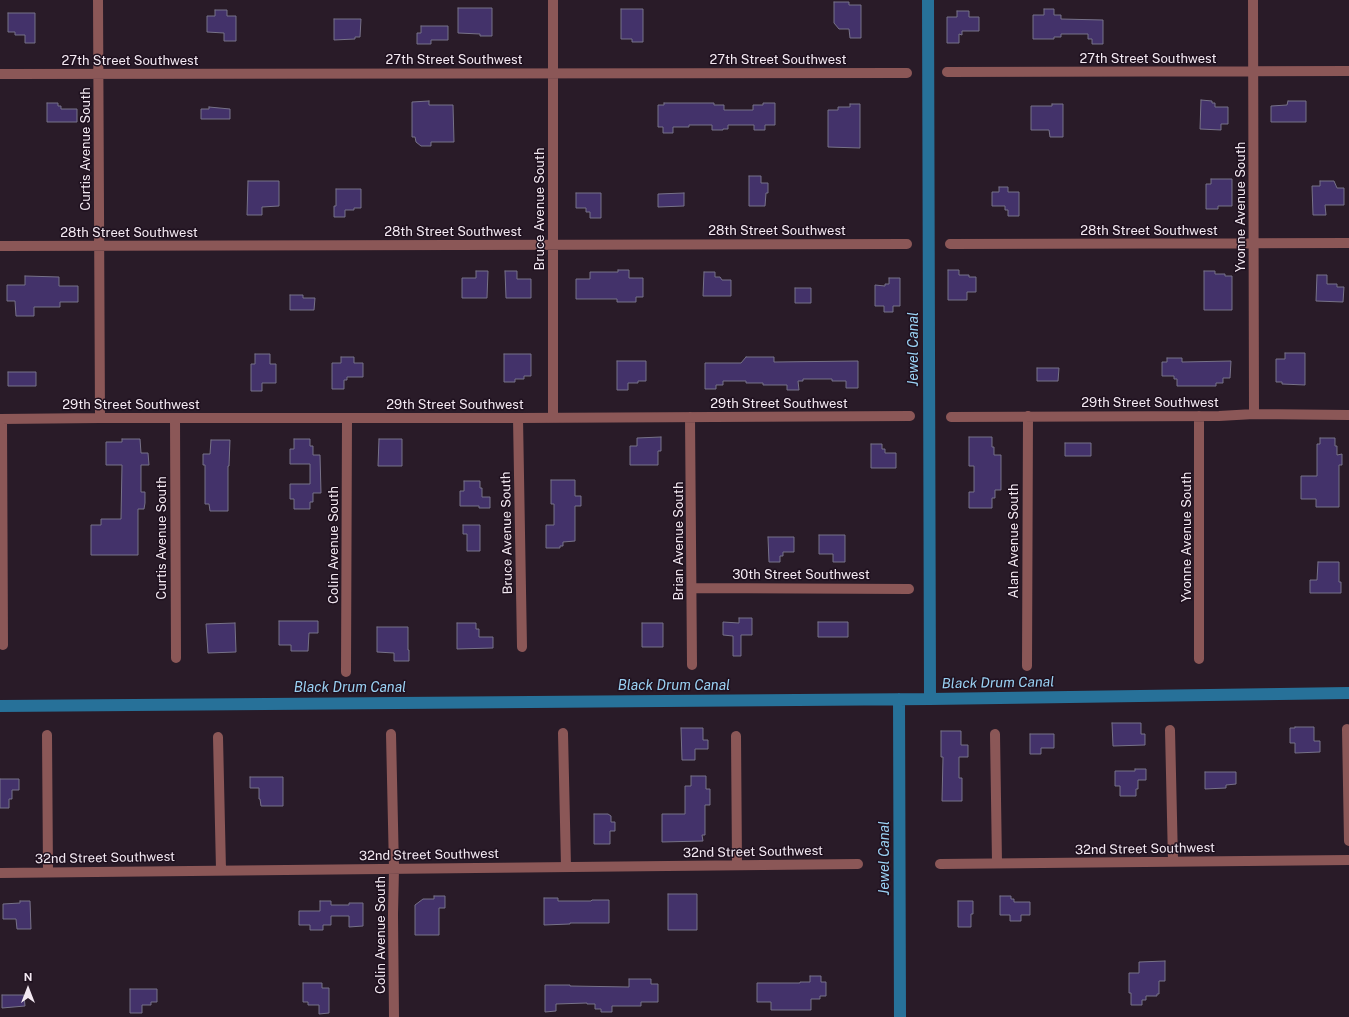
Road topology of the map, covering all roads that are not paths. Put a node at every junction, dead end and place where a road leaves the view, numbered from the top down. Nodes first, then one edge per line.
1 (98, 0) edge
2 (553, 0) edge
3 (1253, 0) edge
4 (1349, 71) edge
5 (948, 72) dead end
6 (1253, 72) junction
7 (552, 73) junction
8 (907, 73) dead end
9 (0, 74) edge
10 (99, 74) junction
11 (1349, 243) edge
12 (553, 244) junction
13 (907, 244) dead end
14 (950, 244) dead end
15 (1254, 244) junction
16 (0, 246) edge
17 (99, 246) junction
18 (1254, 414) junction
19 (1349, 415) edge
20 (910, 416) dead end
21 (1028, 416) junction
22 (1199, 416) junction
23 (690, 417) junction
24 (951, 417) dead end
25 (100, 418) junction
26 (175, 418) junction
27 (347, 418) junction
28 (518, 418) junction
29 (553, 418) junction
30 (1, 419) edge
31 (692, 588) junction
32 (909, 589) dead end
33 (3, 645) dead end
34 (522, 648) dead end
35 (176, 658) dead end
36 (1199, 659) dead end
37 (692, 665) dead end
38 (1027, 666) dead end
39 (346, 672) dead end
40 (1347, 729) dead end
41 (1170, 730) dead end
42 (563, 733) dead end
43 (391, 734) dead end
44 (995, 734) dead end
45 (47, 735) dead end
46 (736, 736) dead end
47 (218, 737) dead end
48 (1349, 842) edge
49 (1349, 860) edge
50 (1173, 861) junction
51 (997, 863) junction
52 (858, 864) dead end
53 (940, 864) dead end
54 (737, 865) junction
55 (566, 867) junction
56 (394, 868) junction
57 (221, 870) junction
58 (48, 872) junction
59 (0, 873) edge
60 (394, 1017) edge

1 - 10 street, Curtis Avenue South
2 - 7 street, Bruce Avenue South
3 - 6 street, Yvonne Avenue South
4 - 6 street, 27th Street Southwest
5 - 6 street, 27th Street Southwest
6 - 15 street, Yvonne Avenue South
7 - 8 street, 27th Street Southwest
7 - 10 street, 27th Street Southwest
7 - 12 street, Bruce Avenue South
9 - 10 street, 27th Street Southwest
10 - 17 street, Curtis Avenue South
11 - 15 street, 28th Street Southwest
12 - 13 street, 28th Street Southwest
12 - 17 street, 28th Street Southwest
12 - 29 street, Bruce Avenue South
14 - 15 street, 28th Street Southwest
15 - 18 street, Yvonne Avenue South
16 - 17 street, 28th Street Southwest
17 - 25 street, Curtis Avenue South
18 - 19 street, 29th Street Southwest
18 - 22 street, 29th Street Southwest
20 - 23 street, 29th Street Southwest
21 - 22 street, 29th Street Southwest
21 - 24 street, 29th Street Southwest
21 - 38 street, Alan Avenue South
22 - 36 street, Yvonne Avenue South
23 - 29 street, 29th Street Southwest
23 - 31 street, Brian Avenue South
25 - 26 street, 29th Street Southwest
25 - 30 street, 29th Street Southwest
26 - 27 street, 29th Street Southwest
26 - 35 street, Curtis Avenue South
27 - 28 street, 29th Street Southwest
27 - 39 street, Colin Avenue South
28 - 29 street, 29th Street Southwest
28 - 34 street, Bruce Avenue South
30 - 33 street
31 - 32 street, 30th Street Southwest
31 - 37 street, Brian Avenue South
40 - 48 street
41 - 50 street
42 - 55 street
43 - 56 street, Colin Avenue South
44 - 51 street
45 - 58 street
46 - 54 street
47 - 57 street
49 - 50 street, 32nd Street Southwest
50 - 51 street, 32nd Street Southwest
51 - 53 street, 32nd Street Southwest
52 - 54 street, 32nd Street Southwest
54 - 55 street, 32nd Street Southwest
55 - 56 street, 32nd Street Southwest
56 - 57 street, 32nd Street Southwest
56 - 60 street, Colin Avenue South
57 - 58 street, 32nd Street Southwest
58 - 59 street, 32nd Street Southwest

